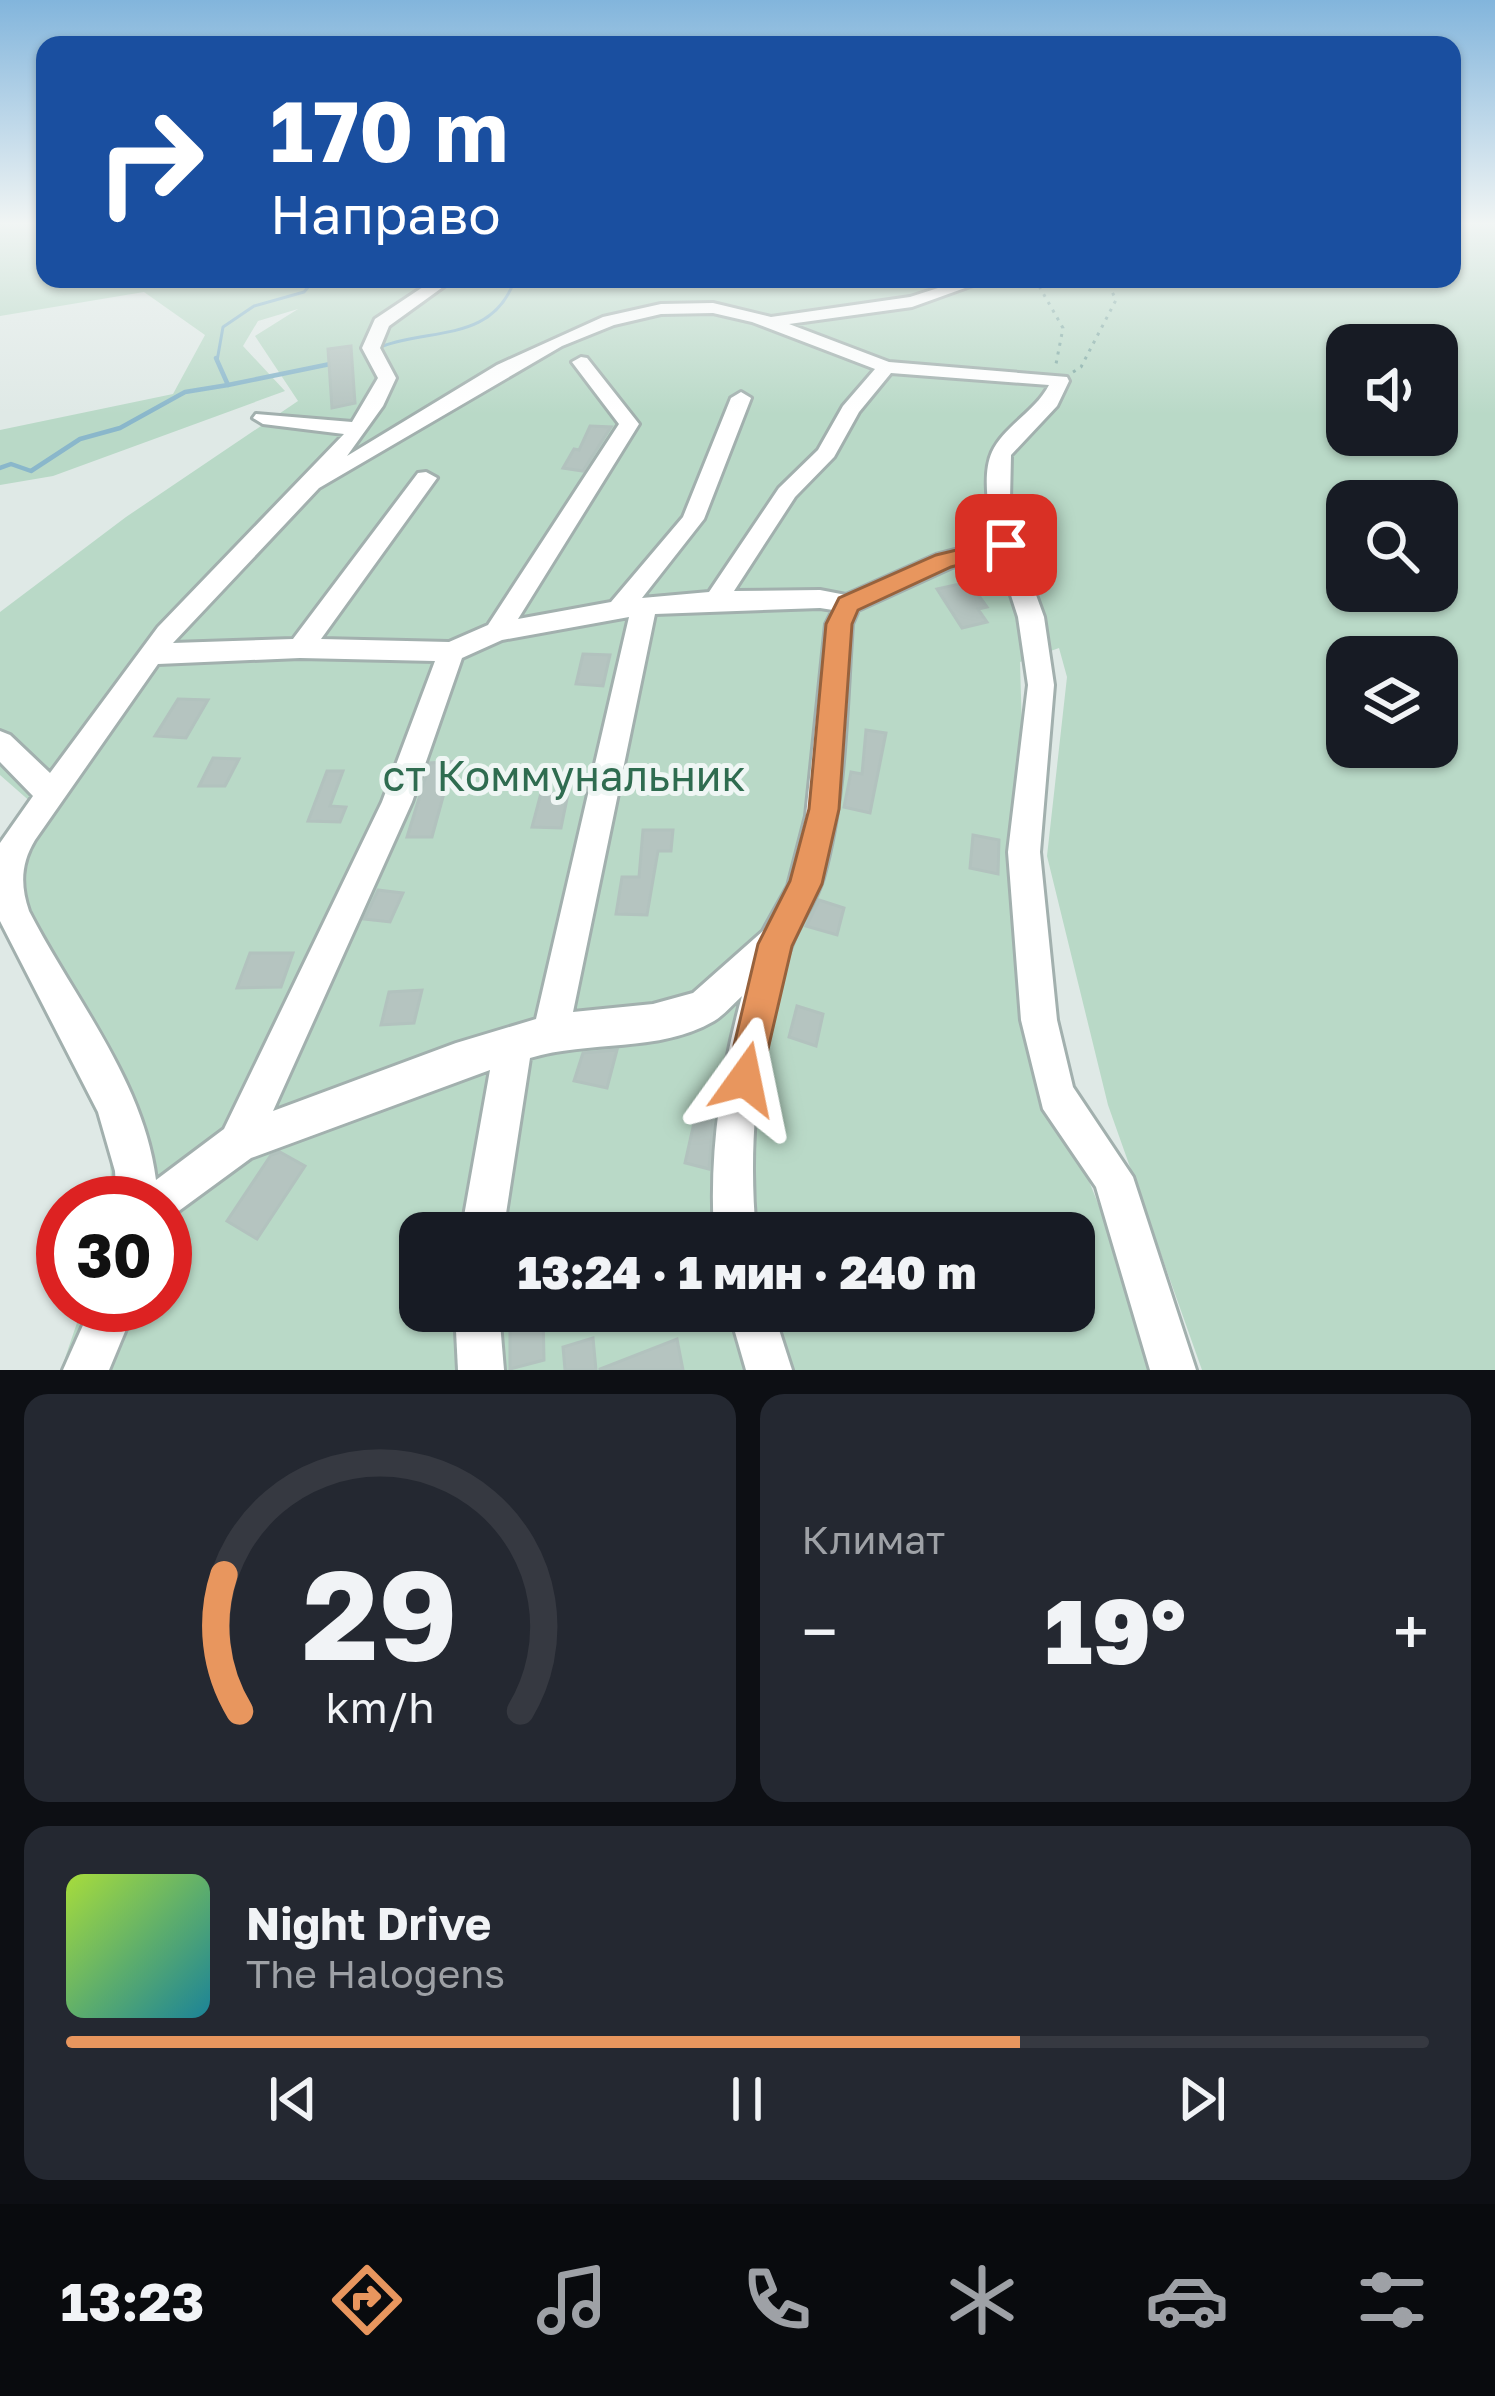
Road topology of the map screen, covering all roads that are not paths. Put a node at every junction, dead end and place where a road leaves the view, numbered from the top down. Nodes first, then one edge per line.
1 (432, 288) edge
2 (954, 288) edge
3 (761, 322) junction
4 (581, 362) dead end
5 (887, 367) junction
6 (741, 398) dead end
7 (263, 418) dead end
8 (356, 428) junction
9 (427, 478) dead end
10 (309, 485) junction
11 (1006, 545) junction
12 (716, 600) junction
13 (848, 604) junction
14 (632, 608) junction
15 (497, 632) junction
16 (300, 648) junction
17 (452, 652) junction
18 (153, 654) junction
19 (0, 743) edge
20 (52, 795) junction
21 (3, 878) edge
22 (776, 944) junction
23 (551, 1033) junction
24 (513, 1047) junction
25 (238, 1143) junction
26 (136, 1176) edge
27 (192, 1178) edge
28 (486, 1212) edge
29 (732, 1212) edge
30 (102, 1332) edge
31 (478, 1332) edge
32 (758, 1332) edge
33 (86, 1370) edge
34 (481, 1370) edge
35 (770, 1370) edge
36 (1173, 1370) edge

1 - 8 street
2 - 3 street
3 - 5 street
3 - 10 street
4 - 15 street
5 - 11 street
5 - 12 street
6 - 14 street
7 - 8 street
8 - 10 street
9 - 16 street
10 - 18 street
11 - 13 street
11 - 36 street
12 - 13 street
12 - 14 street
13 - 22 street
14 - 15 street
14 - 23 street
15 - 17 street
16 - 17 street
16 - 18 street
17 - 25 street
18 - 20 street
19 - 20 street
20 - 21 street
21 - 26 street
22 - 23 street
22 - 29 street
23 - 24 street
24 - 25 street
24 - 28 street
25 - 27 street
30 - 33 street
31 - 34 street
32 - 35 street

